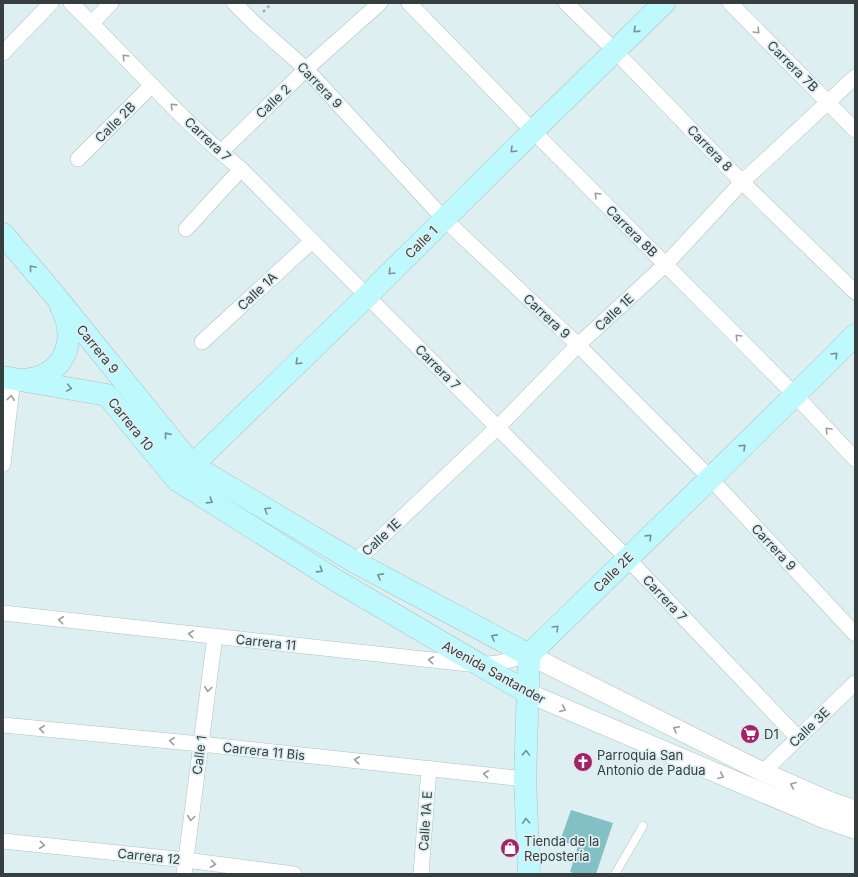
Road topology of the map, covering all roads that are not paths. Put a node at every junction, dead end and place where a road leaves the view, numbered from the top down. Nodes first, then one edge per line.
1 (51, 3) edge
2 (72, 3) edge
3 (111, 3) edge
4 (234, 3) edge
5 (380, 3) edge
6 (408, 3) edge
7 (566, 3) edge
8 (664, 3) edge
9 (730, 3) edge
10 (92, 23) junction
11 (615, 51) junction
12 (3, 53) edge
13 (306, 69) junction
14 (855, 77) edge
15 (152, 85) junction
16 (829, 103) junction
17 (855, 130) edge
18 (533, 131) junction
19 (221, 152) junction
20 (78, 159) dead end
21 (241, 169) junction
22 (742, 182) junction
23 (444, 219) junction
24 (186, 229) dead end
25 (3, 234) edge
26 (312, 240) junction
27 (666, 264) junction
28 (855, 292) edge
29 (367, 296) junction
30 (57, 298) junction
31 (855, 335) edge
32 (202, 342) dead end
33 (578, 345) junction
34 (8, 378) edge
35 (796, 396) junction
36 (498, 426) junction
37 (855, 459) edge
38 (3, 464) edge
39 (185, 472) junction
40 (710, 478) junction
41 (627, 558) junction
42 (354, 562) junction
43 (3, 613) edge
44 (855, 634) edge
45 (215, 636) junction
46 (529, 656) junction
47 (478, 665) junction
48 (855, 683) edge
49 (528, 693) junction
50 (3, 725) edge
51 (798, 738) junction
52 (201, 744) junction
53 (429, 768) junction
54 (763, 772) junction
55 (525, 779) junction
56 (855, 810) edge
57 (643, 826) dead end
58 (855, 829) edge
59 (3, 840) edge
60 (185, 867) edge
61 (294, 874) edge
62 (421, 874) edge
63 (529, 874) edge
64 (615, 874) edge

1 - 12 street
2 - 10 street, Carrera 7
3 - 10 street
4 - 13 street, Carrera 9
5 - 13 street, Calle 2
6 - 18 street, Carrera 8B
7 - 11 street, Carrera 8
8 -> 11 main road, Calle 1
9 -> 16 street, Carrera 7B
15 -> 10 street, Carrera 7
11 - 18 main road, Calle 1
11 - 22 street, Carrera 8
13 - 19 street, Calle 2
13 - 23 street, Carrera 9
14 - 16 street, Calle 1E
19 -> 15 street, Carrera 7
15 - 20 street, Calle 2B
16 - 17 street, Carrera 7B
16 - 22 street, Calle 1E
18 -> 23 main road, Calle 1
27 -> 18 street, Carrera 8B
19 - 21 street, Carrera 7
21 - 24 street
21 - 26 street, Carrera 7
22 - 27 street, Calle 1E
22 - 28 street, Carrera 8
23 -> 29 main road, Calle 1
23 - 33 street, Carrera 9
30 -> 25 main road, Carrera 9
26 - 29 street, Carrera 7
26 - 32 street, Calle 1A
27 - 33 street, Calle 1E
35 -> 27 street, Carrera 8B
29 - 36 street, Carrera 7
29 -> 39 main road, Calle 1
30 - 34 main road
39 -> 30 main road, Carrera 9
35 -> 31 main road, Calle 2E
33 - 36 street, Calle 1E
33 - 40 street, Carrera 9
38 -> 34 street
34 -> 39 main road, Carrera 10
37 -> 35 street, Carrera 8B
40 -> 35 main road, Calle 2E
36 - 41 street, Carrera 7
36 - 42 street, Calle 1E
42 -> 39 main road
39 -> 47 main road, Avenida Santander
41 -> 40 main road, Calle 2E
40 - 44 street, Carrera 9
46 -> 41 main road, Calle 2E
41 - 51 street, Carrera 7
46 -> 42 main road
45 -> 43 street, Carrera 11
47 -> 45 street, Carrera 11
45 -> 52 street, Calle 1
46 - 47 street, Carrera 11
46 - 49 main road
54 -> 46 street
47 - 49 main road, Avenida Santander
48 - 51 street, Calle 3E
55 -> 49 main road
49 -> 58 street, Avenida Santander
52 -> 50 street, Carrera 11 Bis
51 - 54 street, Calle 3E
53 -> 52 street, Carrera 11 Bis
52 -> 60 street, Calle 1
55 -> 53 street, Carrera 11 Bis
53 - 62 street, Calle 1A E
56 -> 54 street
63 -> 55 main road
57 - 64 lane
59 -> 60 street, Carrera 12
60 -> 61 street, Carrera 12

